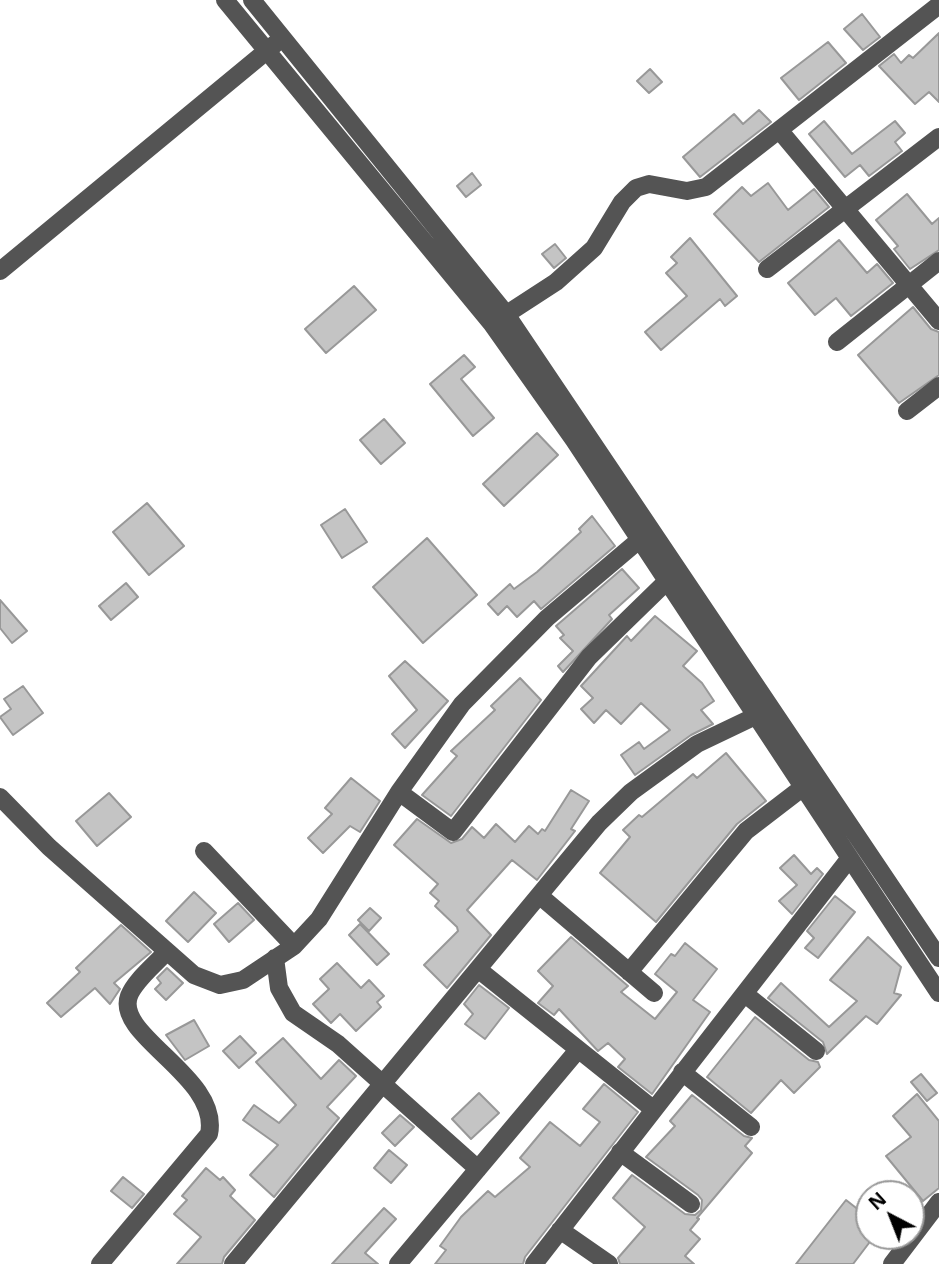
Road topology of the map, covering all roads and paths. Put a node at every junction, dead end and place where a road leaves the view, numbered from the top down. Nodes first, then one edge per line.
1 (225, 0) edge
2 (252, 0) edge
3 (939, 5) edge
4 (283, 36) junction
5 (266, 51) junction
6 (780, 131) junction
7 (939, 137) edge
8 (845, 209) junction
9 (939, 261) edge
10 (767, 269) dead end
11 (0, 271) edge
12 (909, 285) junction
13 (499, 319) junction
14 (939, 321) edge
15 (837, 342) dead end
16 (939, 386) edge
17 (906, 411) dead end
18 (638, 541) junction
19 (666, 582) junction
20 (771, 708) junction
21 (754, 717) junction
22 (802, 788) junction
23 (399, 792) junction
24 (0, 797) edge
25 (204, 851) dead end
26 (849, 859) junction
27 (540, 897) junction
28 (294, 946) junction
29 (167, 951) junction
30 (275, 958) junction
31 (939, 958) edge
32 (479, 970) junction
33 (629, 972) junction
34 (654, 993) dead end
35 (745, 993) junction
36 (939, 993) edge
37 (577, 1051) junction
38 (816, 1051) dead end
39 (682, 1072) junction
40 (383, 1085) junction
41 (653, 1109) junction
42 (751, 1127) dead end
43 (620, 1152) junction
44 (478, 1169) junction
45 (939, 1202) edge
46 (691, 1204) dead end
47 (560, 1230) junction
48 (100, 1264) edge
49 (233, 1264) edge
50 (398, 1264) edge
51 (534, 1264) edge
52 (609, 1264) edge
53 (892, 1264) edge

1 - 5 street
2 - 4 street
3 - 6 street
4 - 5 street
4 - 13 street
5 - 11 street
5 - 13 street
6 - 8 street
6 - 13 street
7 - 8 street
8 - 10 street
8 - 12 street
9 - 12 street
12 - 14 street
12 - 15 street
13 - 18 street
13 - 20 street
16 - 17 street
18 - 19 street
18 - 23 street
19 - 21 street
19 - 23 street
20 - 21 street
20 - 31 street
21 - 22 street
21 - 27 street
22 - 26 street
22 - 33 street
23 - 28 street
24 - 29 street
25 - 28 street
26 - 35 street
26 - 36 street
27 - 32 street
27 - 33 street
28 - 30 street
29 - 30 street
29 - 48 street
30 - 40 street
32 - 37 street
32 - 40 street
33 - 34 street
35 - 38 street
35 - 39 street
37 - 41 street
37 - 44 street
39 - 41 street
39 - 42 street
40 - 44 street
40 - 49 street
41 - 43 street
43 - 46 street
43 - 47 street
44 - 50 street
45 - 53 street
47 - 51 street
47 - 52 street

